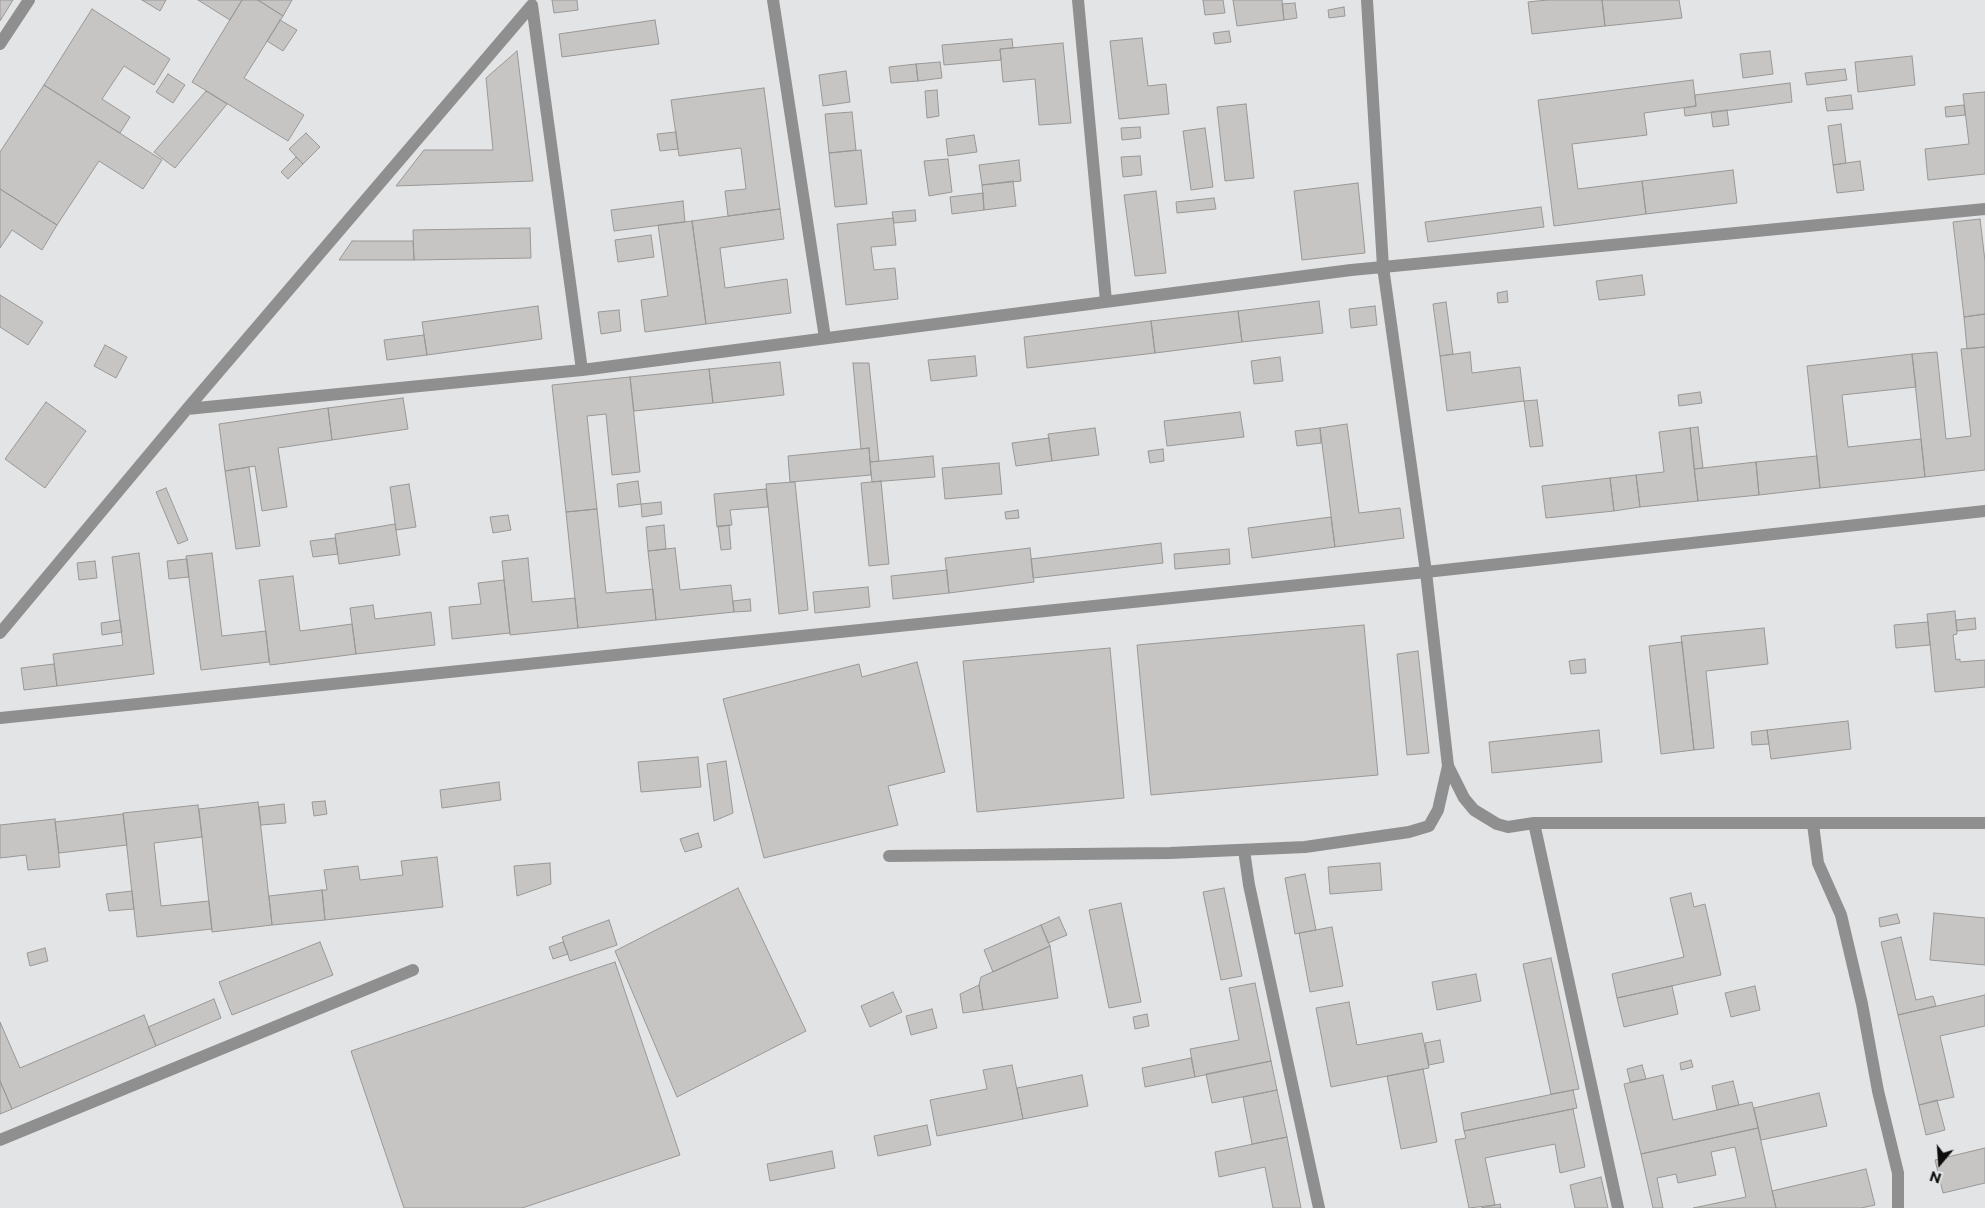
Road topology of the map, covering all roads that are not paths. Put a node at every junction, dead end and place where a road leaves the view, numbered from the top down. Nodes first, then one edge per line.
1 (28, 0) edge
2 (773, 0) edge
3 (1078, 0) edge
4 (1367, 0) edge
5 (0, 44) edge
6 (1985, 209) edge
7 (1383, 267) junction
8 (1106, 302) junction
9 (825, 338) junction
10 (582, 370) junction
11 (187, 409) junction
12 (1985, 511) edge
13 (1426, 572) junction
14 (0, 633) edge
15 (0, 718) edge
16 (1448, 766) junction
17 (1534, 823) junction
18 (1985, 823) edge
19 (1813, 824) junction
20 (1244, 850) junction
21 (889, 856) dead end
22 (413, 970) dead end
23 (0, 1140) edge
24 (1319, 1208) edge
25 (1618, 1208) edge
26 (1898, 1208) edge

1 - 5 street
2 - 9 street
3 - 8 street
4 - 7 street
6 - 7 street
7 - 8 street
7 - 13 street
8 - 9 street
9 - 10 street
10 - 11 street
10 - 11 street
11 - 14 street
12 - 13 street
13 - 15 street
13 - 16 street
16 - 17 street
16 - 20 street
17 - 19 street
17 - 25 street
18 - 19 street
19 - 26 street
20 - 21 street
20 - 24 street
22 - 23 street

